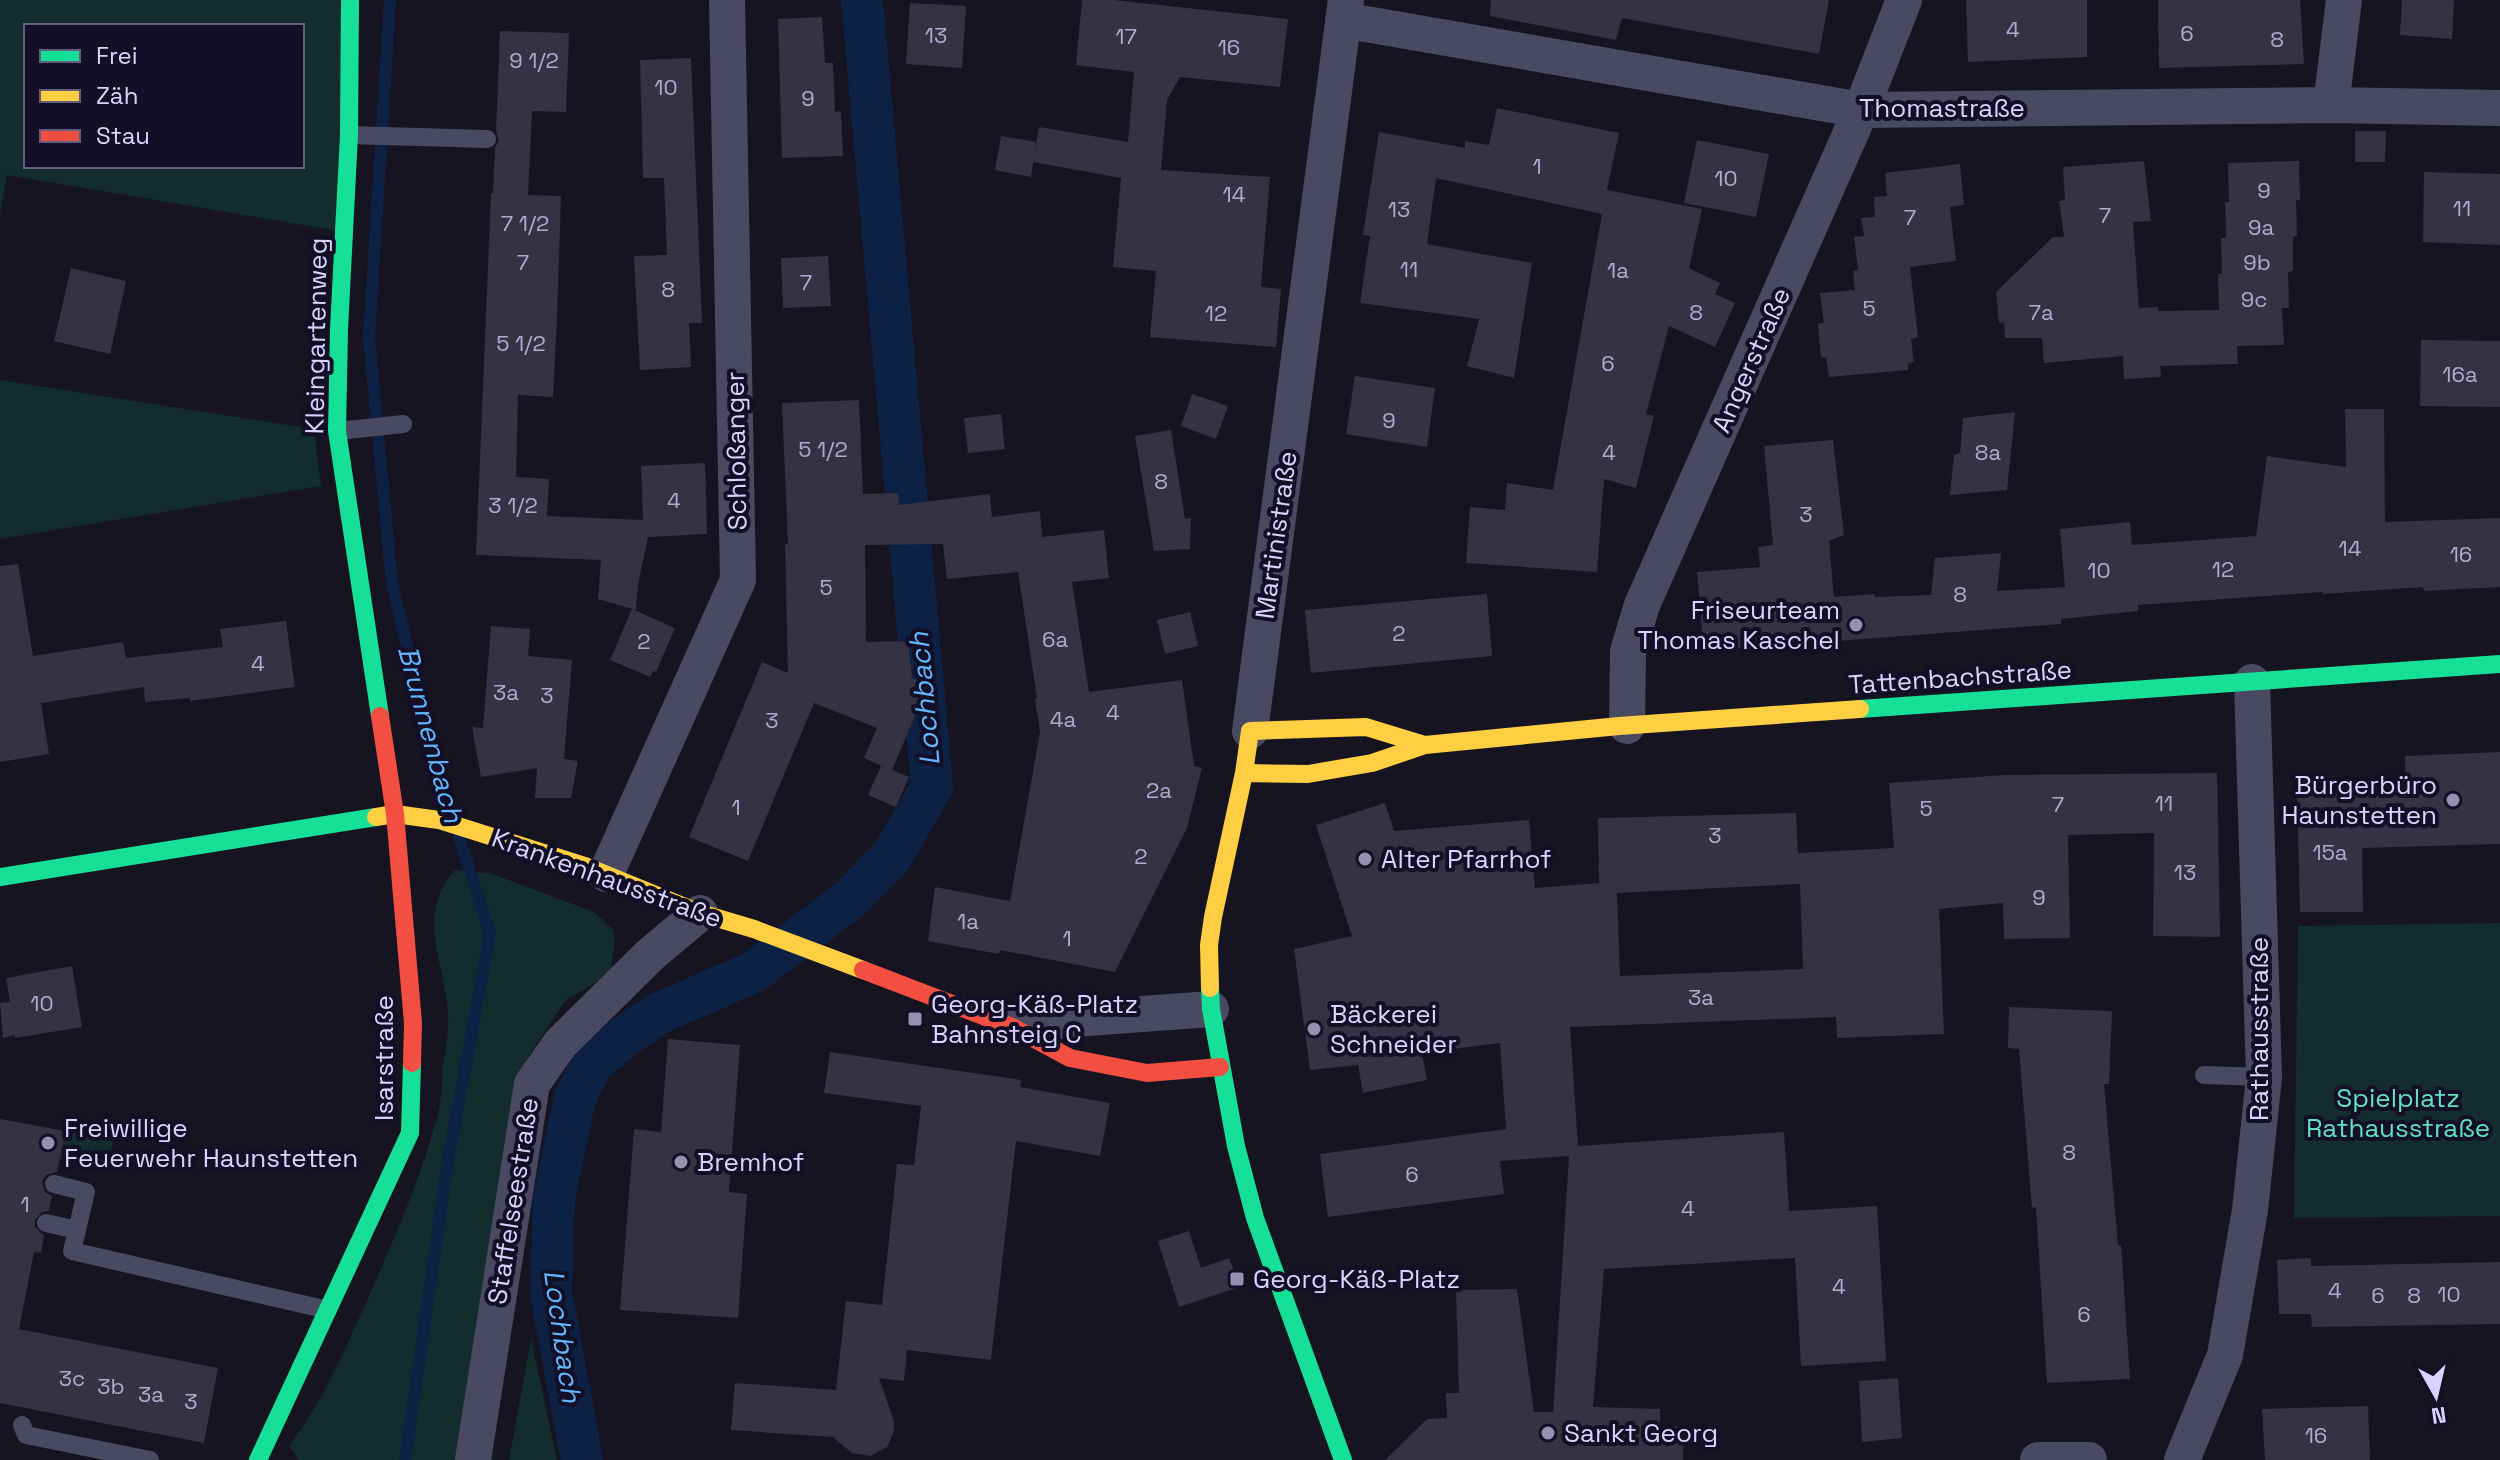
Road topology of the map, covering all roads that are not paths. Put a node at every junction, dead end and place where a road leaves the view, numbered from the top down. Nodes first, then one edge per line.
1 (350, 0) edge
2 (727, 0) edge
3 (1904, 0) edge
4 (2344, 0) edge
5 (1345, 10) edge
6 (2331, 105) junction
7 (2500, 108) edge
8 (1861, 110) junction
9 (355, 135) junction
10 (487, 139) dead end
11 (403, 424) dead end
12 (345, 430) junction
13 (2500, 664) edge
14 (2252, 682) junction
15 (1627, 726) junction
16 (1250, 731) junction
17 (1425, 745) junction
18 (1244, 773) junction
19 (395, 814) junction
20 (596, 870) junction
21 (0, 877) edge
22 (700, 913) junction
23 (1211, 1009) junction
24 (1012, 1027) junction
25 (1220, 1067) junction
26 (2204, 1075) dead end
27 (2264, 1077) junction
28 (54, 1184) dead end
29 (46, 1223) dead end
30 (77, 1230) junction
31 (328, 1310) junction
32 (22, 1425) dead end
33 (150, 1460) edge
34 (258, 1460) edge
35 (473, 1460) edge
36 (1343, 1460) edge
37 (2038, 1460) edge
38 (2089, 1460) edge
39 (2182, 1460) edge

1 - 9 street, Kleingartenweg
2 - 20 street, Schloßanger
3 - 8 street, Angerstraße
4 - 6 street
5 - 8 street, Thomastraße
5 - 16 street, Martinistraße
6 - 7 street, Thomastraße
6 - 8 street, Thomastraße
8 - 15 street, Angerstraße
9 - 10 lane
9 - 12 street, Kleingartenweg
11 - 12 lane
12 - 19 street, Kleingartenweg
13 - 14 street, Tattenbachstraße
14 - 15 street, Tattenbachstraße
14 - 27 street, Rathausstraße
15 - 17 street, Tattenbachstraße
16 - 17 street, Tattenbachstraße
16 - 18 street, Martinistraße
17 - 18 street, Tattenbachstraße
18 - 23 street, Martinistraße
19 - 20 street, Krankenhausstraße
19 - 21 street, Krankenhausstraße
19 - 31 street, Isarstraße
20 - 22 street, Krankenhausstraße
22 - 24 street, Krankenhausstraße
22 - 35 street, Staffelseestraße
23 - 24 street, Krankenhausstraße
23 - 25 street, Martinistraße
24 - 25 street, Krankenhausstraße
25 - 36 street, Martinistraße
26 - 27 lane
27 - 39 street, Rathausstraße
28 - 30 lane
29 - 30 lane
30 - 31 lane
31 - 34 street, Isarstraße
32 - 33 lane
37 - 38 street

